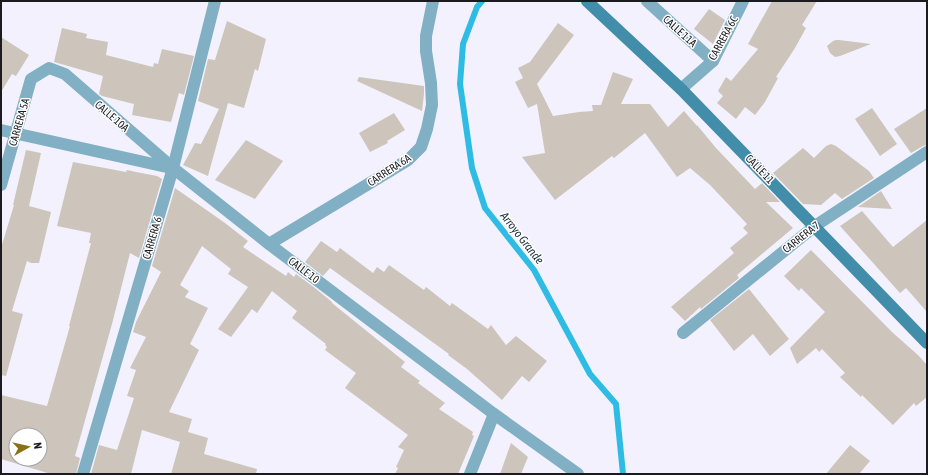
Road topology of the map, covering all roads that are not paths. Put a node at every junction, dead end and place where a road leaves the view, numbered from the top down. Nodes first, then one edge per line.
1 (215, 1) edge
2 (433, 1) edge
3 (587, 1) edge
4 (647, 1) edge
5 (743, 1) edge
6 (713, 61) junction
7 (49, 68) joint
8 (682, 89) junction
9 (1, 130) edge
10 (16, 133) junction
11 (927, 152) edge
12 (173, 168) junction
13 (1, 185) edge
14 (815, 226) junction
15 (269, 244) junction
16 (683, 333) dead end
17 (927, 343) edge
18 (494, 414) junction
19 (83, 474) edge
20 (470, 474) edge
21 (578, 474) edge

1 - 12 street, CARRERA 6
2 - 15 street, CARRERA 6A
3 - 8 street, CALLE 11
4 - 6 street, CALLE 11A
5 - 6 street, CARRERA 6C
6 - 8 street, CARRERA 6C
7 - 10 street, CARRERA 5A
7 - 12 street, CALLE 10A
8 - 14 street, CALLE 11
9 - 10 street, CALLE 10
10 - 12 street, CALLE 10
10 - 13 street, CARRERA 5A
11 - 14 street, CARRERA 7
12 - 15 street, CALLE 10
12 - 19 street, CARRERA 6
14 - 16 street, CARRERA 7
14 - 17 street, CALLE 11
15 - 18 street, CALLE 10
18 - 20 street
18 - 21 street, CALLE 10

